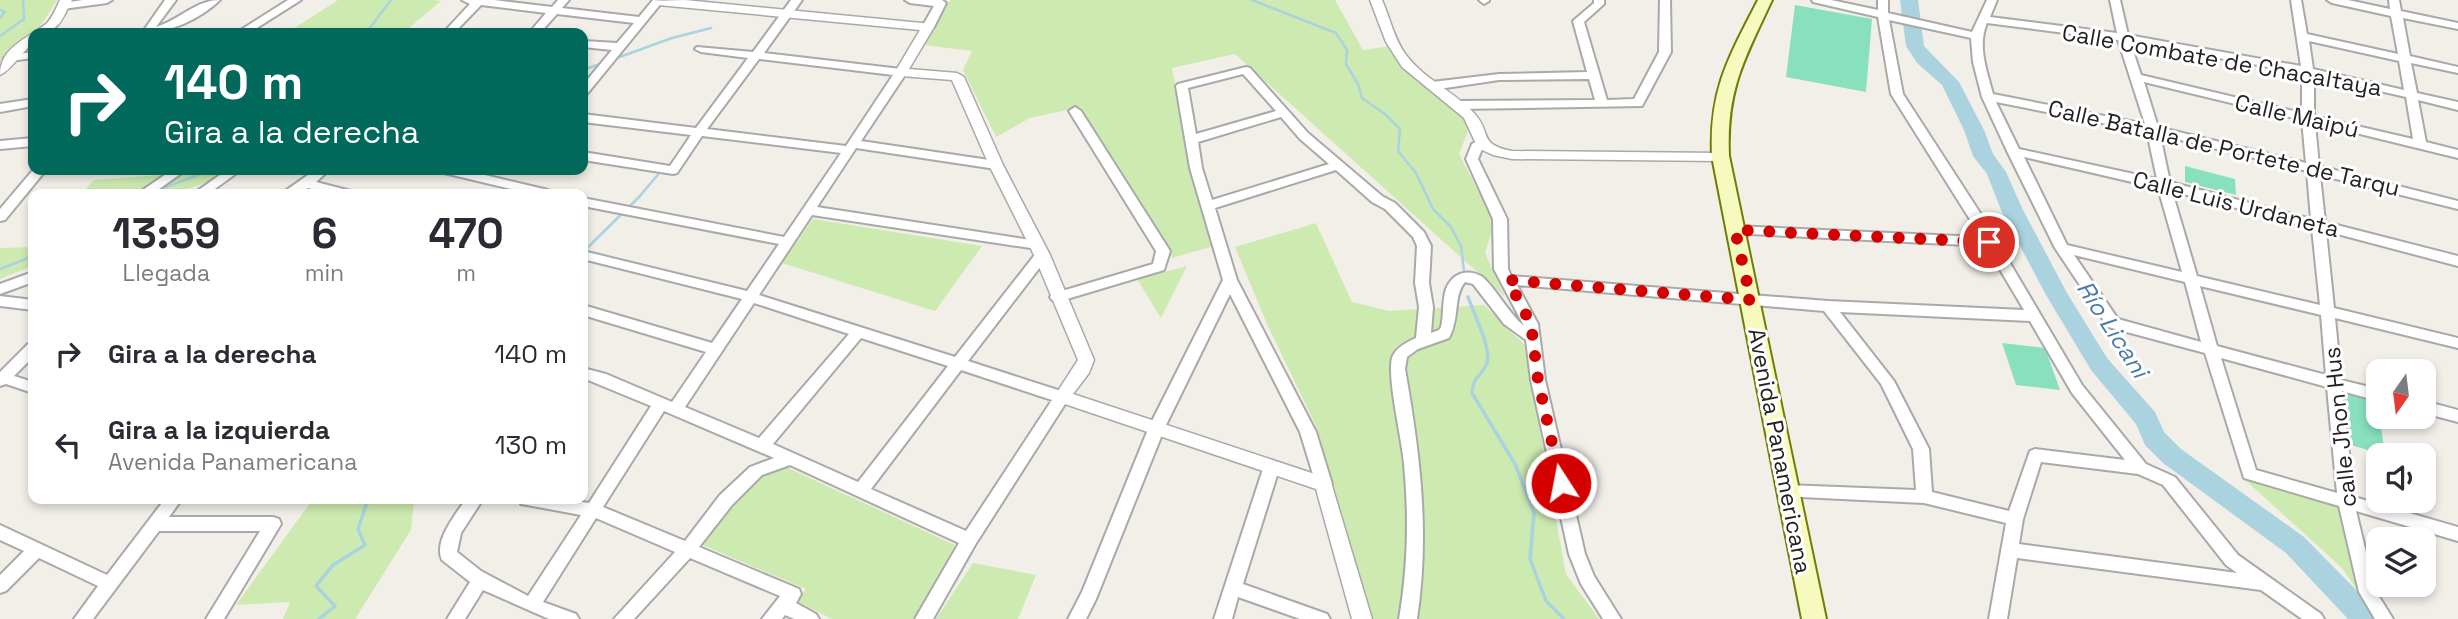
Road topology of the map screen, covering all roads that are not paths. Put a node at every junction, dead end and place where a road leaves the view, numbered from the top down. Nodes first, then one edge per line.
1 (107, 0) edge
2 (171, 0) edge
3 (215, 0) edge
4 (296, 0) edge
5 (564, 0) edge
6 (658, 0) edge
7 (797, 0) edge
8 (910, 0) edge
9 (1376, 0) edge
10 (1599, 0) edge
11 (1665, 0) edge
12 (1765, 0) edge
13 (1817, 0) edge
14 (1883, 0) edge
15 (1992, 0) edge
16 (2115, 0) edge
17 (2296, 0) edge
18 (2332, 0) edge
19 (2394, 0) edge
20 (475, 1) edge
21 (65, 3) edge
22 (554, 10) junction
23 (787, 13) junction
24 (2396, 13) junction
25 (1883, 16) junction
26 (1986, 20) junction
27 (640, 21) junction
28 (2458, 26) edge
29 (928, 27) junction
30 (48, 28) edge
31 (151, 28) edge
32 (164, 28) edge
33 (250, 28) edge
34 (452, 28) edge
35 (538, 28) edge
36 (2301, 36) junction
37 (1976, 37) junction
38 (2123, 37) junction
39 (28, 42) edge
40 (588, 44) edge
41 (621, 47) junction
42 (701, 49) dead end
43 (28, 56) edge
44 (755, 56) junction
45 (10, 58) junction
46 (2402, 58) junction
47 (2458, 70) edge
48 (0, 71) edge
49 (2308, 71) junction
50 (901, 72) junction
51 (1594, 75) junction
52 (2136, 77) junction
53 (588, 86) edge
54 (1432, 86) junction
55 (2411, 95) junction
56 (1988, 97) junction
57 (1602, 103) junction
58 (28, 104) edge
59 (1457, 105) junction
60 (2458, 106) edge
61 (0, 108) edge
62 (1075, 111) dead end
63 (1283, 113) junction
64 (2308, 118) junction
65 (588, 119) edge
66 (2153, 129) junction
67 (698, 133) junction
68 (1191, 140) junction
69 (28, 142) edge
70 (1481, 143) junction
71 (0, 145) edge
72 (2420, 145) junction
73 (852, 147) junction
74 (2012, 151) junction
75 (2458, 154) edge
76 (588, 157) edge
77 (1721, 157) junction
78 (996, 165) junction
79 (1339, 166) junction
80 (2313, 168) junction
81 (35, 175) edge
82 (172, 175) edge
83 (228, 175) edge
84 (317, 175) edge
85 (469, 175) edge
86 (306, 184) junction
87 (2164, 185) junction
88 (151, 189) edge
89 (210, 189) edge
90 (296, 189) edge
91 (326, 189) edge
92 (527, 189) edge
93 (588, 203) edge
94 (5, 204) edge
95 (2458, 205) edge
96 (1207, 206) junction
97 (810, 211) junction
98 (0, 217) edge
99 (2319, 226) junction
100 (1735, 230) junction
101 (789, 242) junction
102 (1989, 242) junction
103 (2062, 248) junction
104 (1039, 250) junction
105 (588, 256) edge
106 (2458, 261) edge
107 (28, 279) edge
108 (2193, 279) junction
109 (1230, 280) junction
110 (1508, 280) junction
111 (0, 289) edge
112 (751, 297) junction
113 (1057, 297) junction
114 (1751, 300) junction
115 (0, 301) edge
116 (28, 304) edge
117 (1828, 306) junction
118 (588, 311) edge
119 (2327, 312) junction
120 (2036, 316) junction
121 (858, 331) junction
122 (1534, 338) junction
123 (1423, 342) junction
124 (2458, 344) edge
125 (715, 349) junction
126 (2211, 350) junction
127 (28, 353) edge
128 (960, 363) junction
129 (588, 375) edge
130 (2, 380) edge
131 (2334, 383) junction
132 (28, 387) edge
133 (2366, 392) edge
134 (1062, 397) junction
135 (668, 406) junction
136 (2436, 410) edge
137 (2458, 416) edge
138 (1157, 427) junction
139 (762, 446) junction
140 (790, 459) junction
141 (2140, 468) junction
142 (1271, 469) junction
143 (1324, 484) junction
144 (860, 490) junction
145 (1786, 491) junction
146 (1923, 497) junction
147 (2346, 500) junction
148 (170, 504) edge
149 (472, 504) edge
150 (557, 504) edge
151 (593, 510) junction
152 (2015, 519) junction
153 (156, 524) junction
154 (0, 532) edge
155 (2458, 534) edge
156 (969, 540) junction
157 (37, 549) junction
158 (688, 549) junction
159 (2011, 550) junction
160 (480, 580) junction
161 (108, 583) junction
162 (2265, 583) junction
163 (0, 586) edge
164 (1233, 588) junction
165 (783, 605) junction
166 (532, 606) junction
167 (83, 619) edge
168 (215, 619) edge
169 (457, 619) edge
170 (570, 619) edge
171 (623, 619) edge
172 (771, 619) edge
173 (810, 619) edge
174 (925, 619) edge
175 (1077, 619) edge
176 (1223, 619) edge
177 (1321, 619) edge
178 (1362, 619) edge
179 (1408, 619) edge
180 (1612, 619) edge
181 (1814, 619) edge
182 (1998, 619) edge
183 (2315, 619) edge
184 (2384, 619) edge

1 - 21 street
2 - 31 street
3 - 32 street
4 - 33 street
5 - 22 street
6 - 23 street
6 - 27 street
7 - 23 street
8 - 29 street
9 - 54 street
10 - 51 street
11 - 57 street
12 - 77 main road, Avenida Panamericana
13 - 25 street
14 - 25 street
15 - 26 street
16 - 38 street
17 - 36 street, calle Jhon Hus
18 - 24 street
19 - 24 street
20 - 22 street
20 - 34 street
21 - 30 street
22 - 27 street
22 - 35 street
23 - 29 street
23 - 44 street
24 - 28 street
24 - 46 street
25 - 37 street
25 - 102 street
26 - 37 street
26 - 38 street, Calle Combate de Chacaltaya
27 - 41 street
29 - 50 street
36 - 46 street
36 - 49 street, calle Jhon Hus
37 - 56 street
38 - 49 street, Calle Combate de Chacaltaya
38 - 52 street
39 - 45 street
40 - 41 street
41 - 53 street
42 - 44 street
43 - 45 street
44 - 50 street
44 - 67 street
45 - 48 street
46 - 47 street
46 - 55 street
49 - 55 street, Calle Combate de Chacaltaya
49 - 64 street, calle Jhon Hus
50 - 73 street
50 - 78 street
51 - 54 street
51 - 57 street
52 - 64 street, Calle Maipú
52 - 66 street
54 - 59 street
55 - 60 street, Calle Combate de Chacaltaya
55 - 72 street
56 - 66 street, Calle Batalla de Portete de Tarqu
56 - 74 street
57 - 59 street
58 - 61 street
59 - 70 street
62 - 113 street
63 - 68 street
63 - 68 street
63 - 79 street
64 - 72 street, Calle Maipú
64 - 80 street, calle Jhon Hus
65 - 67 street
66 - 80 street, Calle Batalla de Portete de Tarqu
66 - 87 street
67 - 73 street
67 - 76 street
68 - 96 street
69 - 71 street
70 - 77 street
70 - 110 street
72 - 75 street, Calle Maipú
73 - 78 street
73 - 97 street
74 - 87 street, Calle Luis Urdaneta
74 - 103 street
77 - 100 main road, Avenida Panamericana
78 - 104 street
79 - 96 street
79 - 123 street
80 - 95 street, Calle Batalla de Portete de Tarqu
80 - 99 street, calle Jhon Hus
81 - 94 street
82 - 88 street
83 - 89 street
84 - 86 street
85 - 92 street
86 - 90 street
86 - 91 street
87 - 99 street, Calle Luis Urdaneta
87 - 108 street
93 - 101 street
94 - 98 street
96 - 109 street
97 - 101 street
97 - 104 street
99 - 106 street, Calle Luis Urdaneta
99 - 119 street, calle Jhon Hus
100 - 102 street
100 - 114 main road, Avenida Panamericana
101 - 112 street
102 - 120 street
103 - 108 street
103 - 126 street
104 - 113 street
104 - 128 street
105 - 112 street
107 - 111 street
108 - 119 street
108 - 126 street
109 - 138 street
109 - 143 street
110 - 114 street
110 - 122 street
112 - 121 street
112 - 125 street
113 - 134 street
114 - 117 street
114 - 145 main road, Avenida Panamericana
115 - 116 street
117 - 120 street
117 - 146 street
118 - 125 street
119 - 124 street
119 - 131 street, calle Jhon Hus
120 - 141 street
121 - 128 street
121 - 139 street
122 - 123 street
122 - 180 street
123 - 179 street
125 - 135 street
126 - 131 street
126 - 147 street
127 - 130 street
128 - 134 street
128 - 144 street
129 - 135 street
130 - 132 street
131 - 133 street
131 - 147 street, calle Jhon Hus
134 - 138 street
134 - 156 street
135 - 139 street
135 - 151 street
136 - 137 street
138 - 142 street
138 - 175 street
139 - 140 street
140 - 144 street
140 - 158 street
141 - 152 street
141 - 162 street
142 - 143 street
142 - 164 street
143 - 178 street
144 - 156 street
145 - 146 street
145 - 181 main road, Avenida Panamericana
146 - 152 street
147 - 155 street
147 - 184 street, calle Jhon Hus
148 - 153 street
149 - 160 street
150 - 151 street
151 - 158 street
151 - 166 street
152 - 159 street
153 - 161 street
153 - 168 street
154 - 157 street
156 - 174 street
157 - 161 street
157 - 163 street
158 - 165 street
158 - 171 street
159 - 162 street
159 - 182 street
160 - 166 street
160 - 169 street
161 - 167 street
162 - 183 street
164 - 176 street
164 - 177 street
165 - 172 street
165 - 173 street
166 - 170 street

